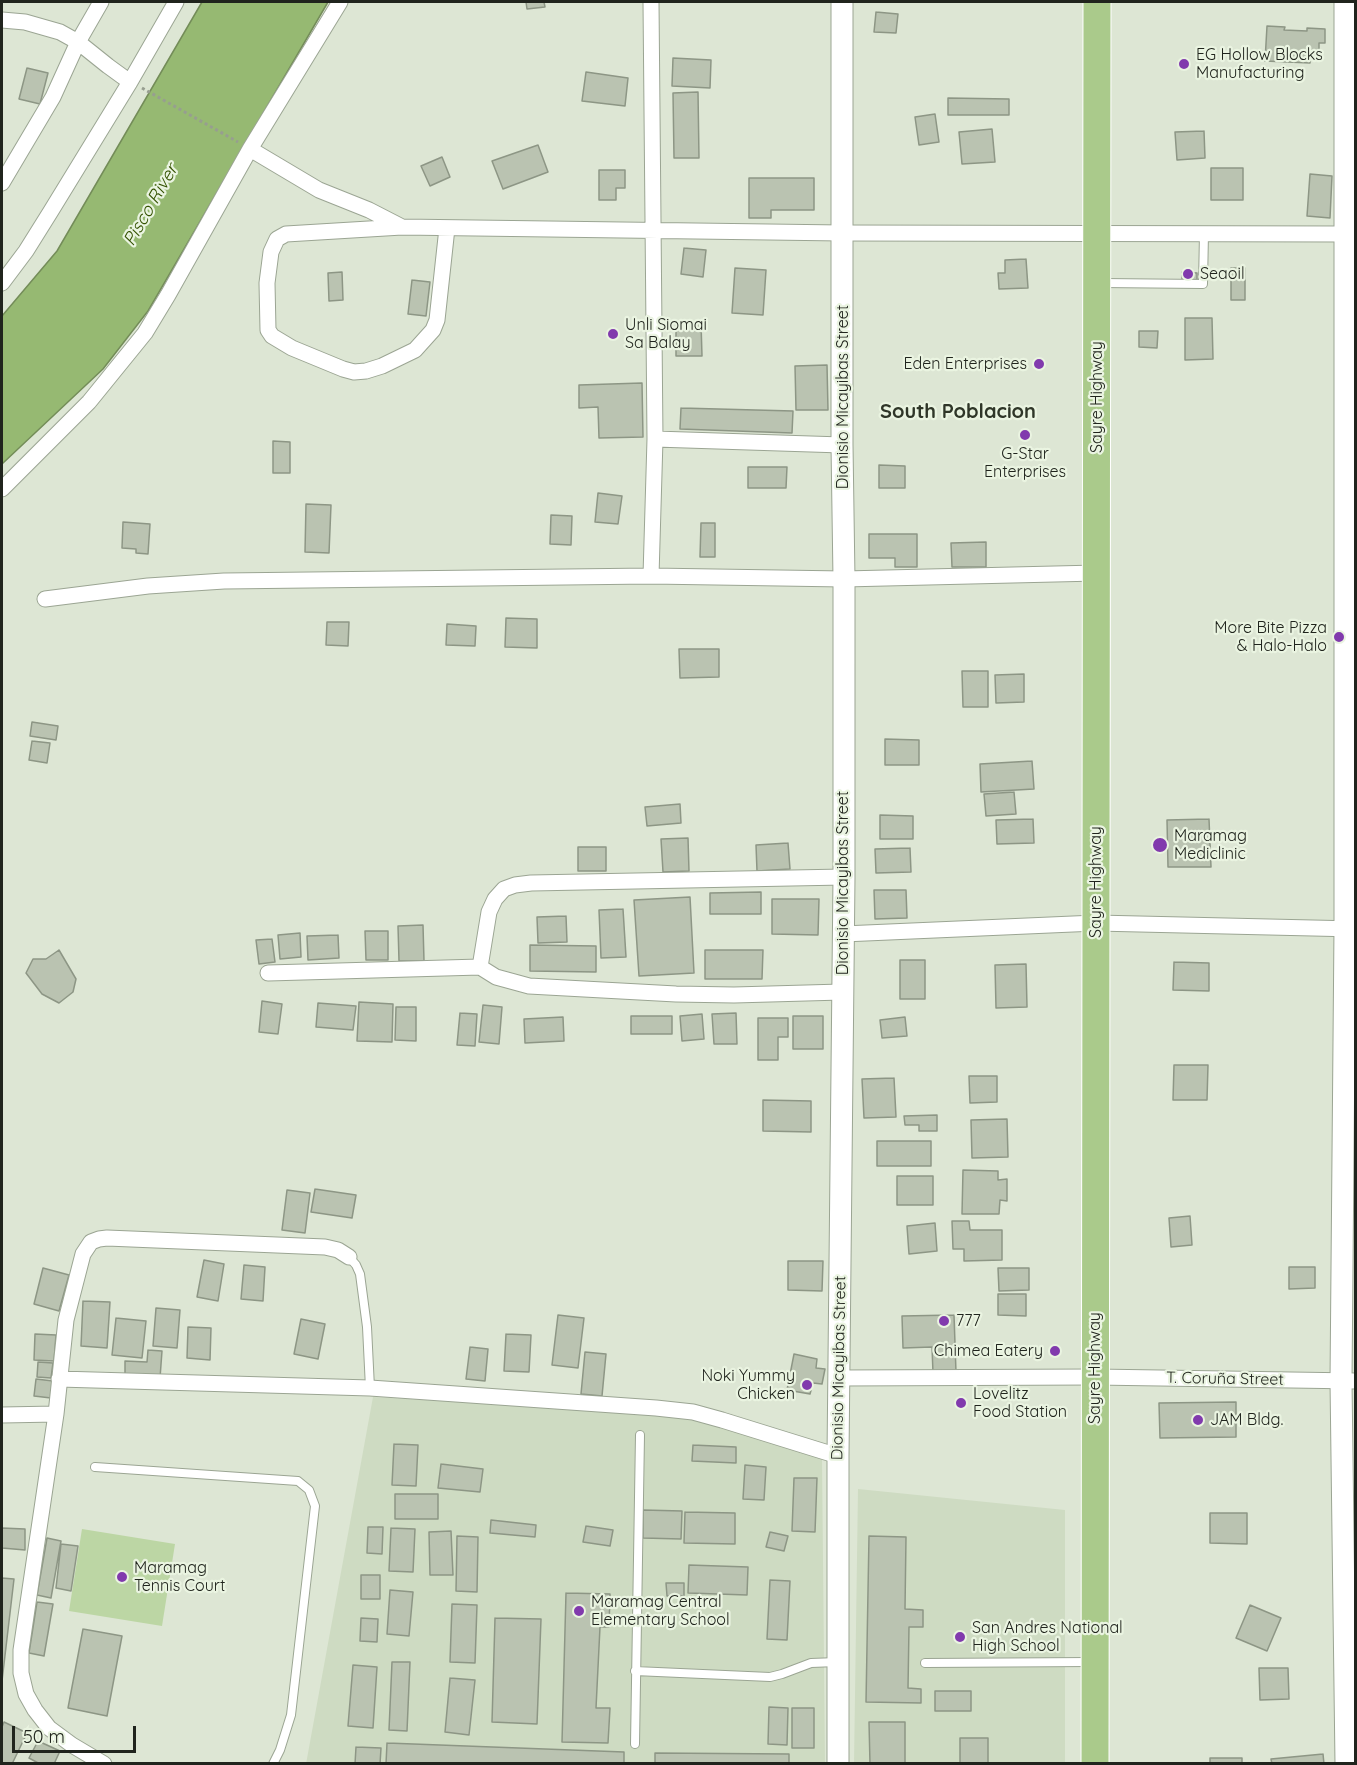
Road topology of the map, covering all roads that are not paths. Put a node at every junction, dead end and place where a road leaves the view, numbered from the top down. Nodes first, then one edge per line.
1 (101, 2) edge
2 (176, 2) edge
3 (340, 2) edge
4 (651, 2) edge
5 (842, 2) edge
6 (1097, 2) edge
7 (1345, 2) edge
8 (2, 20) edge
9 (78, 42) junction
10 (133, 83) junction
11 (248, 148) junction
12 (2, 183) edge
13 (402, 227) junction
14 (447, 228) junction
15 (653, 230) junction
16 (1097, 232) junction
17 (842, 233) junction
18 (1204, 233) junction
19 (1345, 234) junction
20 (2, 283) edge
21 (1097, 283) junction
22 (655, 439) junction
23 (842, 445) junction
24 (2, 489) edge
25 (1098, 573) junction
26 (651, 576) junction
27 (844, 579) junction
28 (45, 599) dead end
29 (844, 877) junction
30 (1096, 923) junction
31 (1350, 928) edge
32 (843, 934) junction
33 (480, 967) junction
34 (268, 974) dead end
35 (842, 992) junction
36 (349, 1257) joint
37 (1095, 1377) junction
38 (840, 1378) junction
39 (59, 1379) junction
40 (1348, 1381) edge
41 (370, 1388) junction
42 (56, 1414) junction
43 (2, 1415) edge
44 (639, 1435) dead end
45 (838, 1456) junction
46 (95, 1467) dead end
47 (838, 1662) junction
48 (1095, 1662) junction
49 (925, 1663) dead end
50 (634, 1671) junction
51 (634, 1744) dead end
52 (104, 1764) edge
53 (273, 1764) edge
54 (838, 1764) edge
55 (1095, 1764) edge
56 (1346, 1764) edge

1 - 9 street
2 - 10 street
3 - 11 street
4 - 15 street
5 - 17 street, Dionisio Micayibas Street
6 - 16 highway, Sayre Highway
7 - 19 street
8 - 9 street
9 - 10 street
9 - 12 street
10 - 20 street
11 - 13 street
11 - 24 street
13 - 14 street
13 - 14 street
14 - 15 street
15 - 17 street
15 - 22 street
16 - 17 street
16 - 18 street
16 - 21 highway, Sayre Highway
17 - 23 street, Dionisio Micayibas Street
18 - 19 street
18 - 21 lane
19 - 31 street
21 - 25 highway, Sayre Highway
22 - 23 street
22 - 26 street
23 - 27 street, Dionisio Micayibas Street
25 - 27 street
25 - 30 highway, Sayre Highway
26 - 27 street
26 - 28 street
27 - 29 street, Dionisio Micayibas Street
29 - 32 street, Dionisio Micayibas Street
29 - 33 street
30 - 31 street
30 - 32 street
30 - 37 highway, Sayre Highway
31 - 40 street
32 - 35 street, Dionisio Micayibas Street
33 - 34 street
33 - 35 street
35 - 38 street, Dionisio Micayibas Street
36 - 39 street
36 - 41 lane
37 - 38 street, T. Coruña Street
37 - 40 street, T. Coruña Street
37 - 48 highway, Sayre Highway
38 - 45 street, Dionisio Micayibas Street
39 - 41 street
39 - 42 street
40 - 56 street
41 - 45 street
42 - 43 street
42 - 52 street
44 - 50 lane
45 - 47 street, Dionisio Micayibas Street
46 - 53 lane
47 - 50 lane
47 - 54 street, Dionisio Micayibas Street
48 - 49 lane
48 - 55 highway, Sayre Highway
50 - 51 lane

